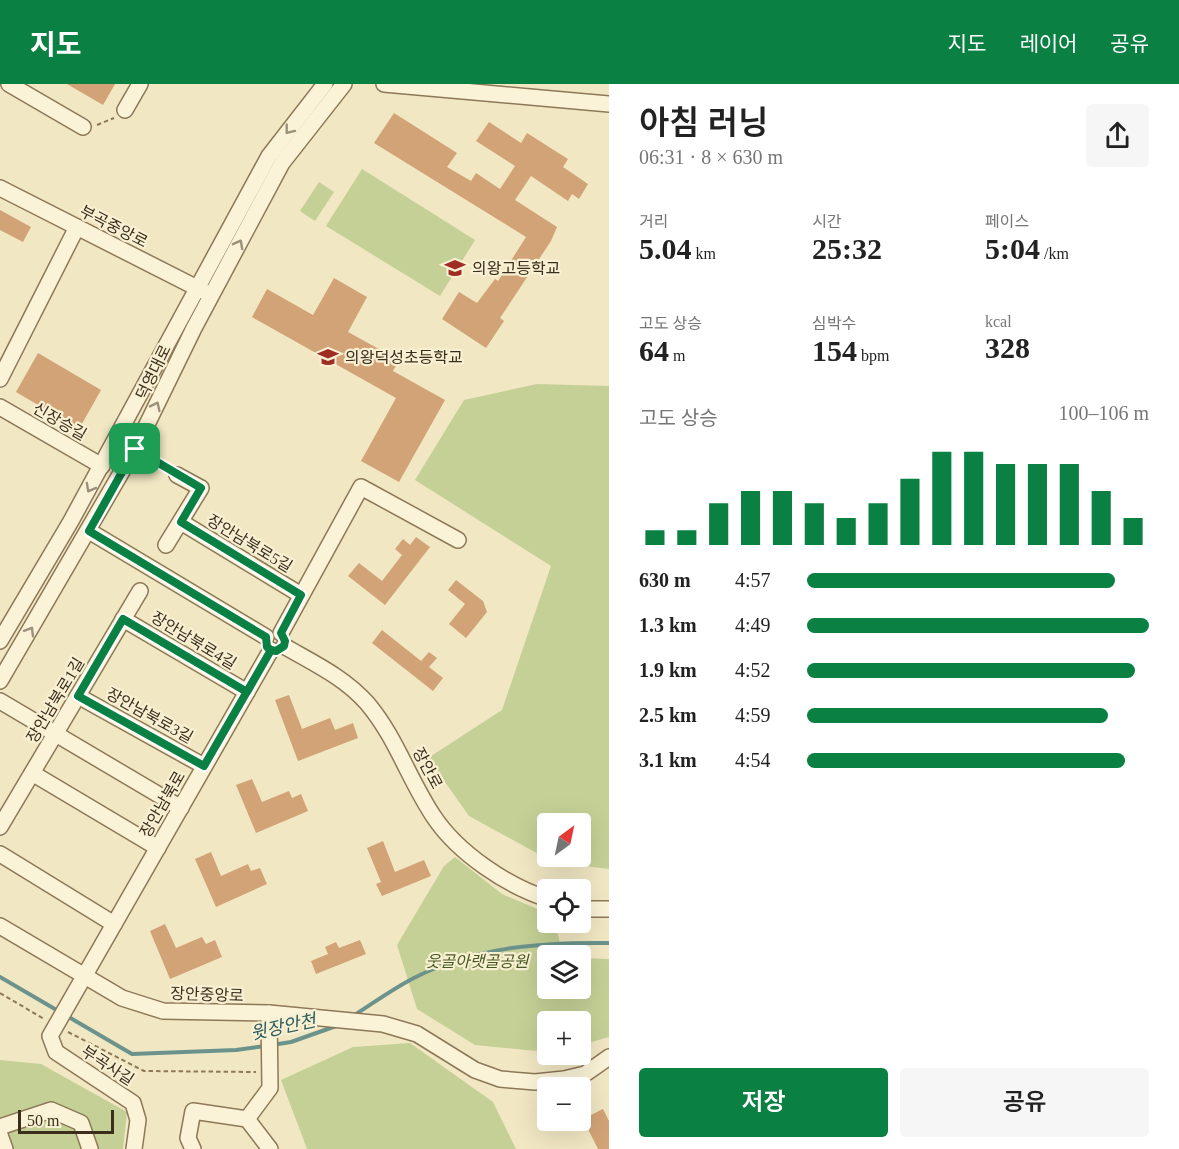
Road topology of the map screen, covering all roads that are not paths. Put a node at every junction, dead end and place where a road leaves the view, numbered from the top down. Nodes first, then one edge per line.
1 (9, 84) edge
2 (140, 84) edge
3 (325, 84) edge
4 (344, 84) edge
5 (384, 84) edge
6 (609, 104) edge
7 (125, 110) road end
8 (83, 127) road end
9 (0, 188) edge
10 (77, 227) junction
11 (196, 288) junction
12 (211, 296) junction
13 (0, 379) edge
14 (0, 407) edge
15 (102, 465) junction
16 (177, 475) road end
17 (181, 522) junction
18 (89, 531) junction
19 (458, 540) dead end
20 (166, 546) dead end
21 (140, 591) dead end
22 (301, 595) junction
23 (123, 619) junction
24 (0, 641) edge
25 (275, 641) junction
26 (0, 681) edge
27 (247, 692) junction
28 (78, 696) junction
29 (0, 701) edge
30 (55, 735) junction
31 (204, 766) junction
32 (32, 772) junction
33 (181, 808) junction
34 (0, 827) edge
35 (158, 848) junction
36 (0, 854) edge
37 (537, 893) edge
38 (591, 909) edge
39 (609, 909) edge
40 (114, 924) junction
41 (0, 926) edge
42 (84, 975) junction
43 (269, 1013) junction
44 (609, 1057) edge
45 (247, 1119) junction
46 (0, 1127) edge
47 (0, 1135) edge
48 (5, 1149) edge
49 (90, 1149) edge
50 (134, 1149) edge
51 (193, 1149) edge
52 (270, 1149) edge

1 - 8 street
2 - 7 street
3 -> 11 street, 덕영대로
12 -> 4 street, 덕영대로
5 - 6 street
9 - 10 street, 부곡중앙로
10 - 11 street, 부곡중앙로
10 - 13 street
11 - 12 street, 부곡중앙로
11 - 15 street, 덕영대로
18 -> 12 street, 덕영대로
14 - 15 street, 신장승길
15 -> 24 street, 덕영대로
16 - 17 street, 장안남북로5길
17 - 20 street, 장안남북로5길
17 - 22 street, 장안남북로5길
18 - 25 street, 장안로
26 -> 18 street, 덕영대로
19 - 22 street, 장안남북로
21 - 23 street, 장안남북로1길
22 - 25 street, 장안남북로
23 - 27 street, 장안남북로4길
23 - 28 street, 장안남북로1길
25 - 27 street, 장안남북로
25 - 37 street, 장안로
27 - 31 street, 장안남북로
28 - 30 street, 장안남북로1길
28 - 31 street, 장안남북로3길
29 - 30 street
30 - 32 street, 장안남북로1길
30 - 33 street
31 - 33 street, 장안남북로
32 - 34 street, 장안남북로1길
32 - 35 street
33 - 35 street, 장안남북로
35 - 40 street, 장안남북로
36 - 40 street
38 - 39 street
40 - 42 street, 장안남북로
41 - 42 street, 장안중앙로
42 - 43 street, 장안중앙로
42 - 50 street, 부곡사길
43 - 44 street, 장안중앙로
43 - 45 street
45 - 51 street
45 - 52 street
46 - 49 street
47 - 48 street

